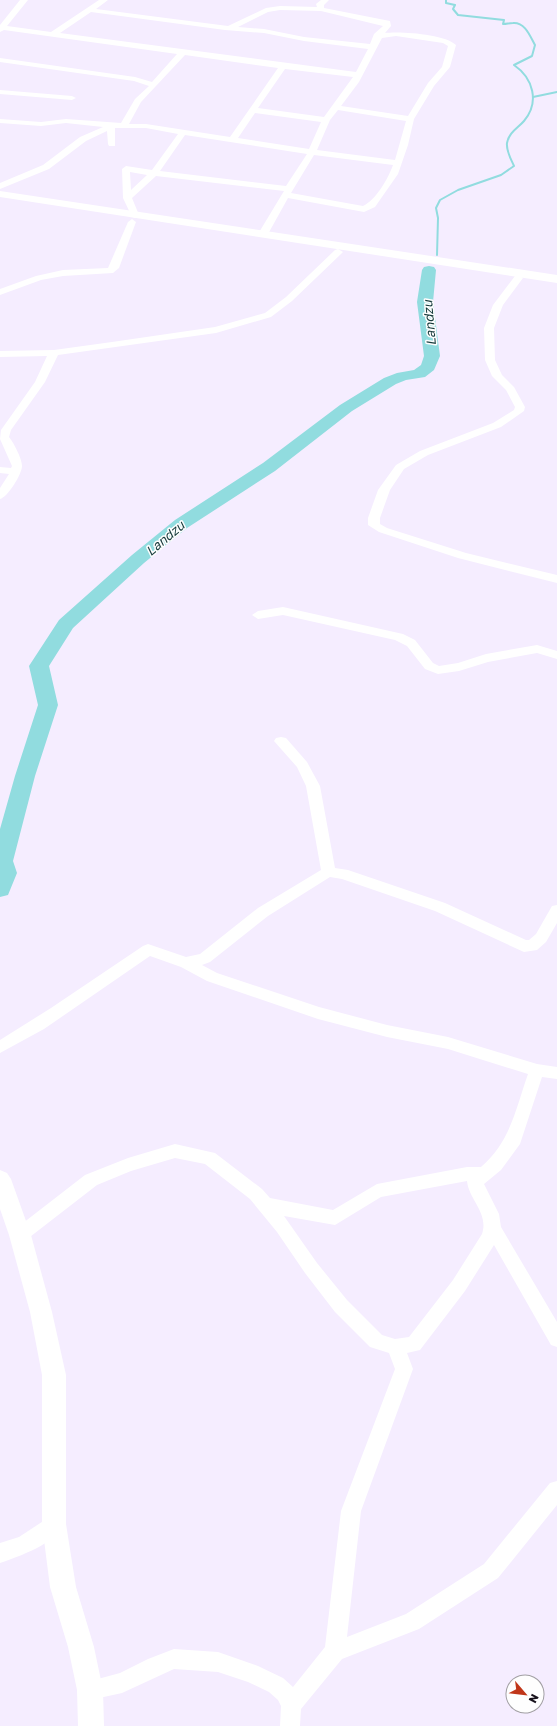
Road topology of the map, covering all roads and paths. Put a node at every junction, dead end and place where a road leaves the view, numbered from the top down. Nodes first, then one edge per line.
1 (24, 0) edge
2 (104, 0) edge
3 (325, 0) edge
4 (321, 9) junction
5 (89, 10) junction
6 (229, 28) junction
7 (1, 29) edge
8 (54, 34) junction
9 (377, 36) junction
10 (374, 47) junction
11 (183, 52) junction
12 (0, 60) edge
13 (283, 66) junction
14 (358, 75) junction
15 (154, 85) junction
16 (0, 92) edge
17 (72, 98) dead end
18 (335, 107) junction
19 (252, 110) junction
20 (410, 119) junction
21 (326, 120) junction
22 (0, 121) edge
23 (110, 126) junction
24 (124, 126) junction
25 (183, 132) junction
26 (232, 140) junction
27 (112, 144) dead end
28 (312, 152) junction
29 (396, 163) junction
30 (154, 173) junction
31 (0, 186) edge
32 (287, 192) junction
33 (0, 194) edge
34 (127, 198) junction
35 (0, 200) edge
36 (134, 219) junction
37 (263, 234) junction
38 (338, 252) junction
39 (518, 278) junction
40 (557, 279) edge
41 (557, 284) edge
42 (0, 292) edge
43 (0, 354) edge
44 (54, 354) junction
45 (0, 470) edge
46 (15, 472) junction
47 (0, 496) edge
48 (557, 579) edge
49 (258, 615) dead end
50 (557, 655) edge
51 (281, 742) dead end
52 (328, 872) junction
53 (557, 910) edge
54 (186, 963) junction
55 (0, 1047) edge
56 (537, 1070) junction
57 (557, 1073) edge
58 (484, 1174) junction
59 (0, 1179) edge
60 (266, 1205) junction
61 (493, 1228) junction
62 (20, 1235) junction
63 (557, 1339) edge
64 (395, 1347) junction
65 (557, 1490) edge
66 (54, 1524) junction
67 (0, 1554) edge
68 (335, 1651) junction
69 (90, 1690) junction
70 (291, 1705) junction
71 (91, 1726) edge
72 (290, 1726) edge

1 - 7 street
2 - 5 street
3 - 4 street
4 - 6 street
4 - 9 street
5 - 6 street
5 - 8 street
6 - 10 street
7 - 8 street
8 - 11 street
9 - 10 street
9 - 20 street
10 - 14 street
11 - 13 street
11 - 15 street
12 - 15 street
13 - 14 street
13 - 19 street
14 - 18 street
15 - 24 street
16 - 17 street
18 - 20 street
18 - 21 street
19 - 21 street
19 - 26 street
20 - 29 street
21 - 28 street
22 - 23 street
23 - 24 street
23 - 27 street
23 - 31 street
24 - 25 street
25 - 26 street
25 - 30 street
26 - 28 street
28 - 29 street
28 - 32 street
29 - 32 street
30 - 32 street
30 - 34 street
30 - 34 street
32 - 37 street
33 - 36 street
34 - 36 street
35 - 36 street
36 - 37 street
36 - 38 street
36 - 42 street
37 - 40 street
38 - 39 street
38 - 44 street
39 - 41 street
39 - 48 street
43 - 44 street
44 - 46 street
45 - 46 street
46 - 47 street
49 - 50 street
51 - 52 street
52 - 53 street
52 - 54 street
54 - 55 street
54 - 56 street
56 - 57 street
56 - 58 street
58 - 60 street
58 - 61 street
59 - 62 street
60 - 62 street
60 - 64 street
61 - 63 street
61 - 64 street
62 - 66 street
64 - 68 street
65 - 68 street
66 - 67 street
66 - 69 street
68 - 70 street
69 - 70 street
69 - 71 street
70 - 72 street

